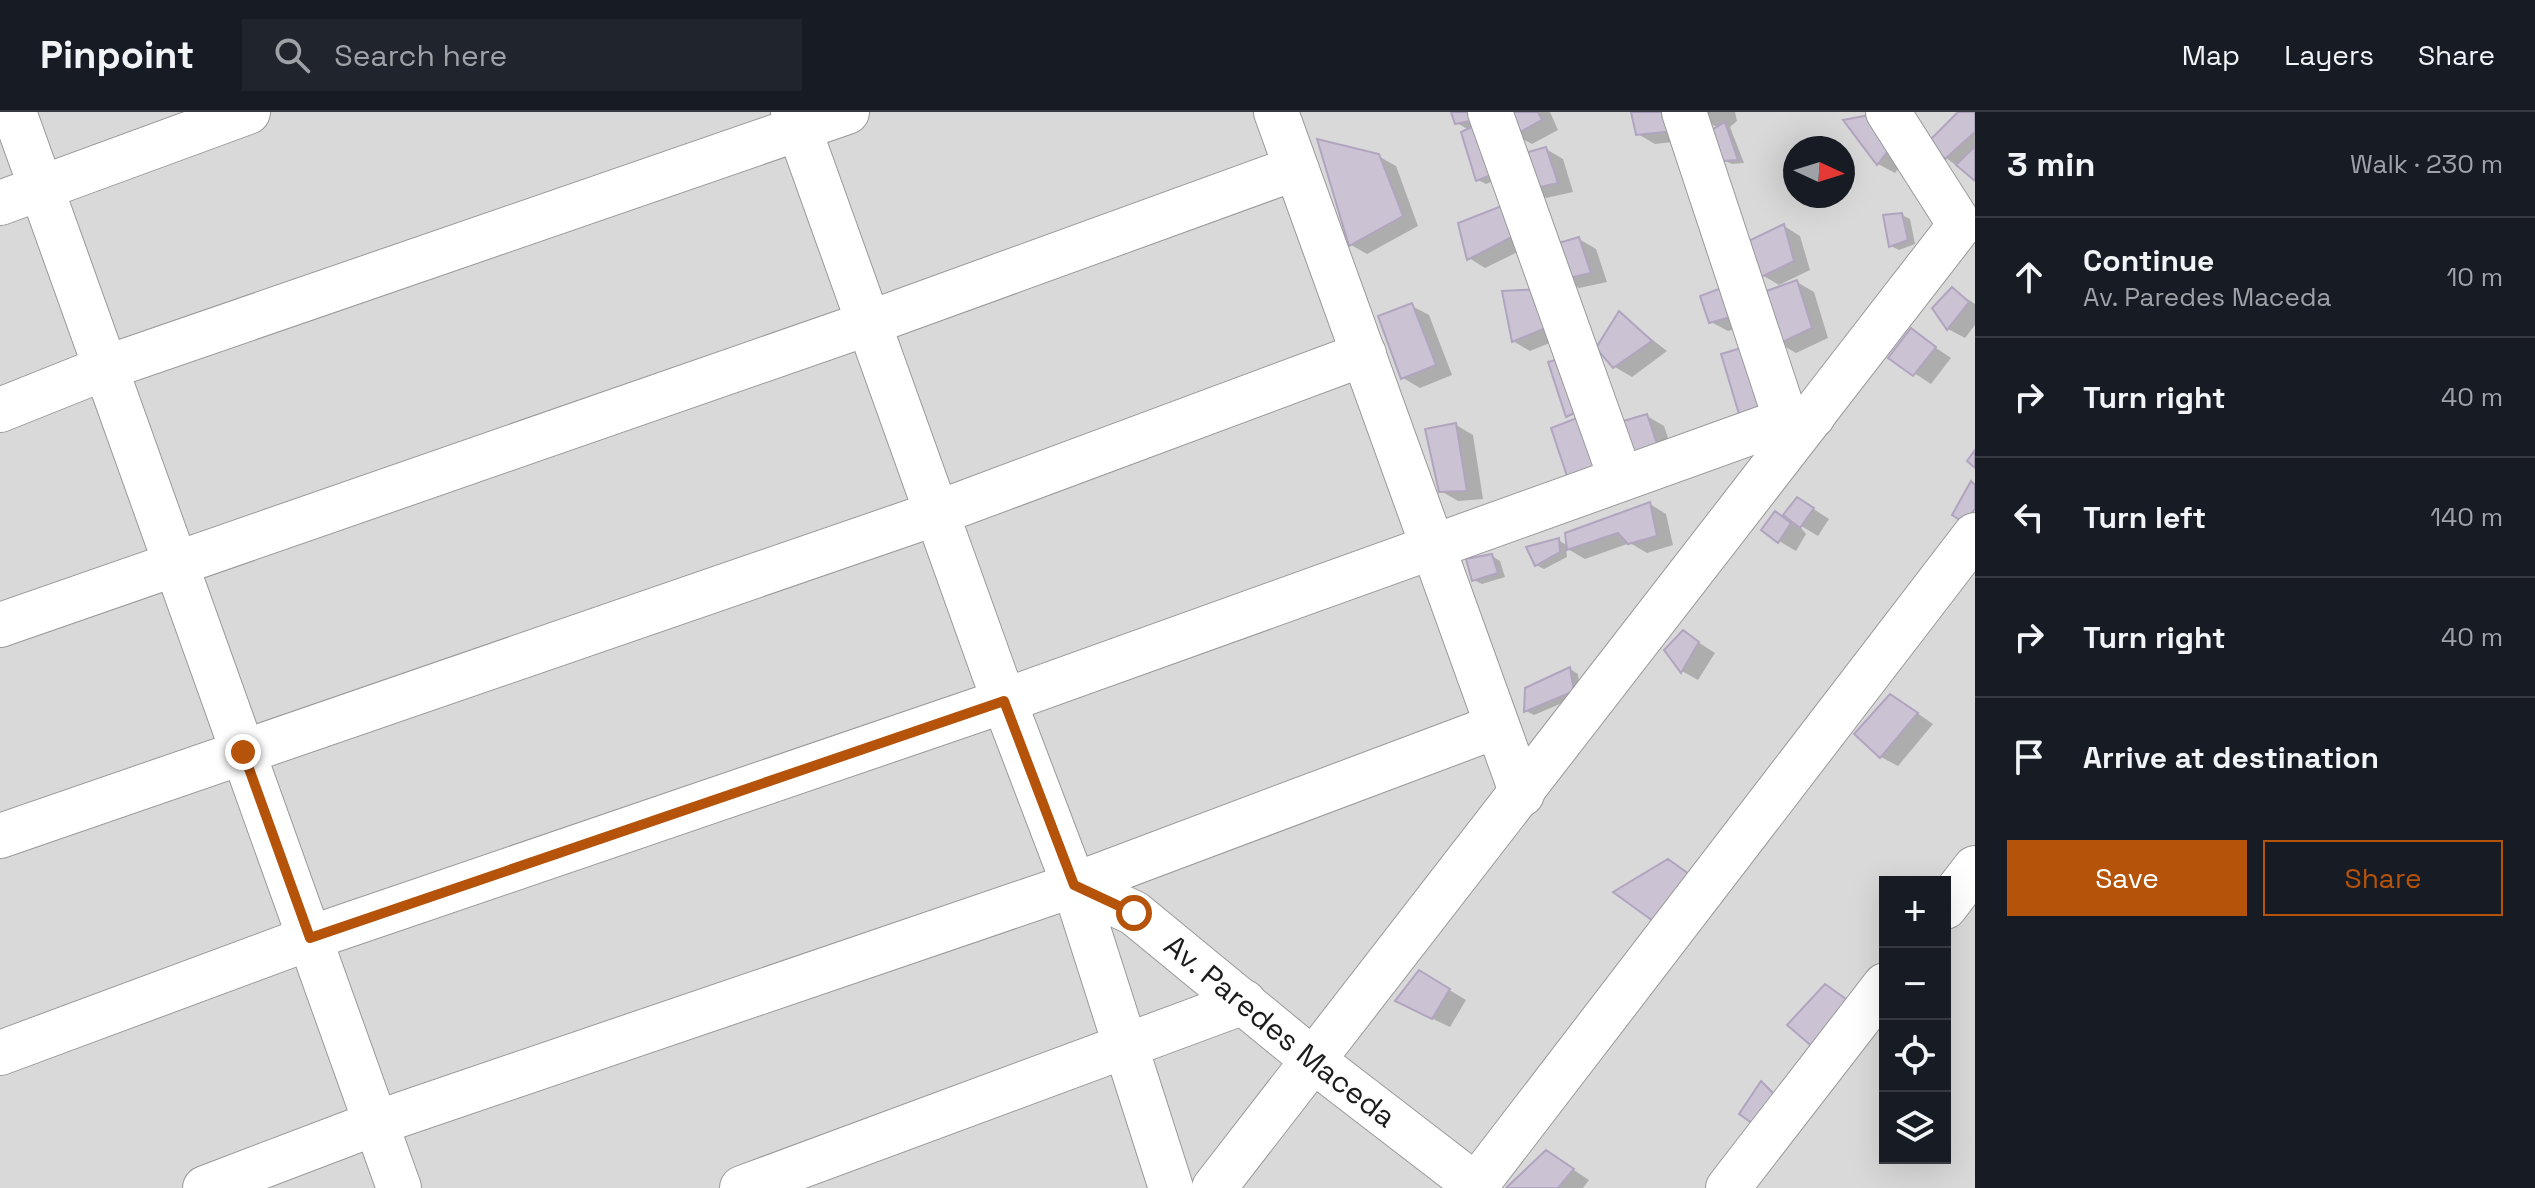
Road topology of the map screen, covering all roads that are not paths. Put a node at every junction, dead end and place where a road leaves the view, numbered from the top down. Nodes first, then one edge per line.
1 (14, 112) edge
2 (248, 112) edge
3 (847, 112) edge
4 (1276, 112) edge
5 (1490, 112) edge
6 (1684, 112) edge
7 (1888, 112) edge
8 (796, 121) edge
9 (1296, 168) junction
10 (41, 188) junction
11 (0, 203) edge
12 (869, 323) junction
13 (1364, 354) junction
14 (105, 368) junction
15 (0, 410) edge
16 (1799, 418) junction
17 (1621, 479) junction
18 (937, 513) junction
19 (1975, 535) edge
20 (1433, 547) junction
21 (174, 562) junction
22 (0, 625) edge
23 (1004, 701) junction
24 (1497, 726) junction
25 (243, 752) junction
26 (1522, 794) junction
27 (0, 836) edge
28 (1975, 868) edge
29 (1074, 885) junction
30 (1951, 899) edge
31 (310, 938) junction
32 (1879, 993) edge
33 (1244, 1002) junction
34 (1125, 1047) junction
35 (0, 1053) edge
36 (1314, 1061) junction
37 (376, 1123) junction
38 (1476, 1187) edge
39 (205, 1188) edge
40 (399, 1188) edge
41 (742, 1188) edge
42 (1171, 1188) edge
43 (1214, 1188) edge
44 (1728, 1188) edge

1 - 10 street
2 - 10 street
3 - 8 street
4 - 9 street
5 - 17 street
6 - 16 street
7 - 16 street
8 - 12 street
8 - 14 street
9 - 12 street
9 - 13 street
10 - 11 street
10 - 14 street
12 - 18 street
12 - 21 street
13 - 18 street
13 - 20 street
14 - 15 street
14 - 21 street
16 - 17 street
16 - 26 street
17 - 20 street
18 - 23 street
18 - 25 street
19 - 38 street
20 - 23 street
20 - 24 street
21 - 22 street
21 - 25 street
23 - 29 street
23 - 31 street
24 - 26 street
24 - 29 street
25 - 27 street
25 - 31 street
26 - 36 street
28 - 30 street
29 - 33 street, Av. Paredes Maceda
29 - 34 street
29 - 37 street
31 - 35 street
31 - 37 street
32 - 44 street
33 - 34 street
33 - 36 street, Av. Paredes Maceda
34 - 41 street
34 - 42 street
36 - 38 street, Av. Paredes Maceda
36 - 43 street
37 - 39 street
37 - 40 street

